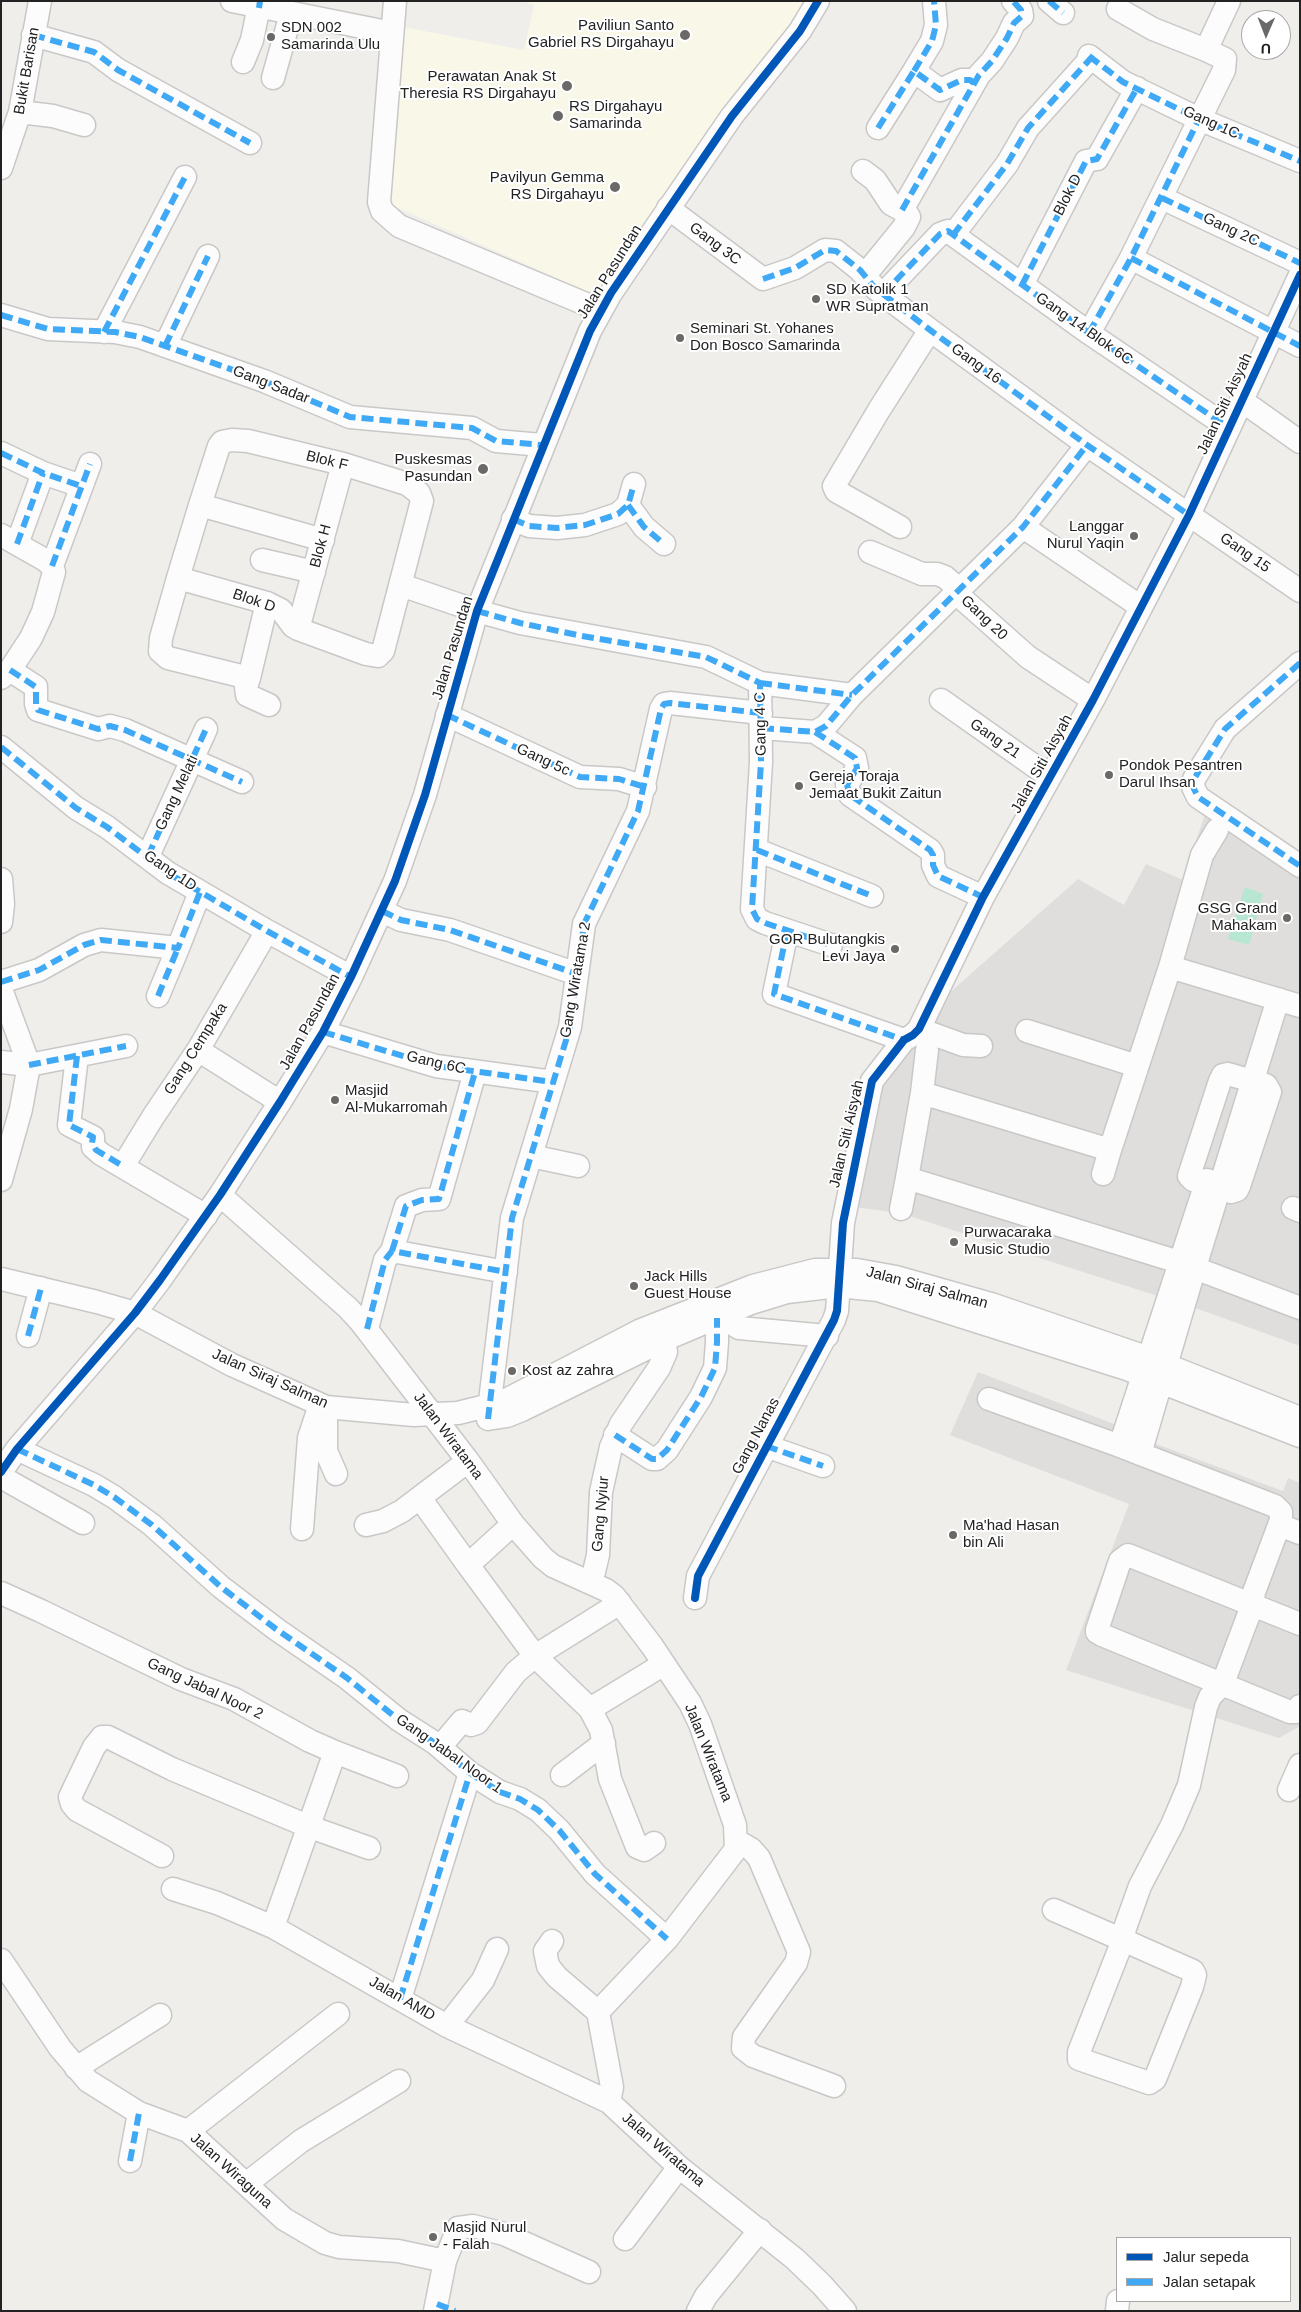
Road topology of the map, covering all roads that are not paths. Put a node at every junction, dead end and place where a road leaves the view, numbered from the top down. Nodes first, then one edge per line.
1 (40, 1) edge
2 (232, 1) edge
3 (395, 1) edge
4 (818, 1) edge
5 (934, 1) edge
6 (1013, 1) edge
7 (1229, 1) edge
8 (260, 4) edge
9 (1118, 10) dead end
10 (291, 14) junction
11 (392, 33) junction
12 (33, 36) junction
13 (1206, 50) junction
14 (243, 62) dead end
15 (914, 71) junction
16 (273, 78) dead end
17 (974, 83) junction
18 (1130, 85) junction
19 (20, 112) junction
20 (1199, 119) junction
21 (84, 125) dead end
22 (878, 128) dead end
23 (250, 143) dead end
24 (1300, 161) edge
25 (1, 168) edge
26 (862, 171) dead end
27 (185, 177) dead end
28 (1162, 198) junction
29 (668, 208) junction
30 (902, 210) junction
31 (947, 235) junction
32 (208, 256) dead end
33 (1131, 258) junction
34 (1300, 263) edge
35 (865, 275) junction
36 (1300, 275) edge
37 (763, 280) joint
38 (1022, 285) junction
39 (883, 294) junction
40 (600, 310) junction
41 (1, 315) edge
42 (930, 330) junction
43 (104, 332) junction
44 (1273, 332) junction
45 (1089, 333) junction
46 (165, 346) junction
47 (1300, 346) edge
48 (1241, 400) junction
49 (1229, 428) junction
50 (1300, 442) edge
51 (542, 445) junction
52 (1087, 445) junction
53 (1, 453) edge
54 (90, 464) dead end
55 (343, 464) junction
56 (43, 472) junction
57 (81, 486) junction
58 (200, 505) junction
59 (1189, 514) junction
60 (514, 519) junction
61 (900, 527) dead end
62 (1023, 527) junction
63 (9, 539) edge
64 (323, 540) junction
65 (664, 544) dead end
66 (870, 552) dead end
67 (262, 560) dead end
68 (52, 566) junction
69 (314, 572) junction
70 (178, 578) junction
71 (401, 585) junction
72 (1300, 591) edge
73 (957, 594) junction
74 (267, 603) junction
75 (1141, 608) junction
76 (477, 611) junction
77 (298, 629) junction
78 (1300, 663) edge
79 (5, 674) edge
80 (249, 678) junction
81 (760, 683) junction
82 (852, 695) junction
83 (941, 700) dead end
84 (1093, 700) junction
85 (269, 705) dead end
86 (447, 715) junction
87 (762, 721) junction
88 (206, 729) dead end
89 (815, 732) junction
90 (1, 747) edge
91 (193, 759) junction
92 (1050, 777) junction
93 (242, 782) dead end
94 (644, 787) junction
95 (1217, 830) dead end
96 (757, 850) junction
97 (148, 856) junction
98 (1300, 866) edge
99 (1, 879) edge
100 (200, 892) junction
101 (872, 896) dead end
102 (983, 897) junction
103 (382, 912) junction
104 (1, 922) edge
105 (787, 931) junction
106 (267, 932) junction
107 (831, 945) dead end
108 (178, 948) junction
109 (1170, 966) junction
110 (577, 974) junction
111 (351, 977) junction
112 (1, 982) edge
113 (1, 989) edge
114 (158, 996) dead end
115 (1272, 997) junction
116 (1300, 1006) edge
117 (1027, 1031) dead end
118 (323, 1032) junction
119 (911, 1034) junction
120 (126, 1046) dead end
121 (981, 1046) dead end
122 (198, 1050) junction
123 (927, 1050) dead end
124 (78, 1056) junction
125 (1, 1062) edge
126 (29, 1065) junction
127 (1137, 1066) junction
128 (475, 1072) junction
129 (1247, 1079) junction
130 (553, 1082) junction
131 (922, 1093) junction
132 (280, 1102) junction
133 (1110, 1150) junction
134 (5, 1153) edge
135 (531, 1156) junction
136 (124, 1166) junction
137 (578, 1166) dead end
138 (1103, 1174) dead end
139 (908, 1178) junction
140 (1, 1180) edge
141 (1213, 1187) junction
142 (220, 1195) junction
143 (901, 1209) dead end
144 (206, 1216) junction
145 (392, 1251) junction
146 (1187, 1265) junction
147 (506, 1272) junction
148 (838, 1277) junction
149 (1, 1279) edge
150 (41, 1288) junction
151 (1300, 1308) edge
152 (134, 1313) junction
153 (721, 1316) junction
154 (366, 1329) junction
155 (660, 1332) junction
156 (28, 1336) dead end
157 (827, 1336) junction
158 (1155, 1370) junction
159 (989, 1399) dead end
160 (323, 1406) junction
161 (489, 1412) junction
162 (428, 1417) junction
163 (1300, 1418) edge
164 (616, 1435) junction
165 (1300, 1436) edge
166 (766, 1446) junction
167 (1120, 1446) junction
168 (1140, 1454) junction
169 (468, 1461) junction
170 (6, 1462) edge
171 (823, 1466) dead end
172 (336, 1474) dead end
173 (420, 1498) junction
174 (83, 1523) dead end
175 (513, 1524) junction
176 (366, 1525) dead end
177 (1279, 1525) junction
178 (302, 1529) dead end
179 (1300, 1533) edge
180 (468, 1565) junction
181 (588, 1582) junction
182 (1, 1593) edge
183 (695, 1598) dead end
184 (620, 1603) junction
185 (1252, 1606) junction
186 (1300, 1624) edge
187 (535, 1656) junction
188 (664, 1664) junction
189 (1223, 1683) junction
190 (1300, 1706) edge
191 (590, 1709) junction
192 (604, 1743) junction
193 (440, 1747) junction
194 (335, 1752) junction
195 (1300, 1765) edge
196 (470, 1773) junction
197 (562, 1775) dead end
198 (397, 1776) dead end
199 (1289, 1790) dead end
200 (310, 1828) junction
201 (737, 1841) junction
202 (654, 1843) dead end
203 (369, 1848) dead end
204 (162, 1856) dead end
205 (173, 1889) dead end
206 (1054, 1910) dead end
207 (273, 1927) junction
208 (666, 1938) junction
209 (1123, 1940) junction
210 (552, 1941) dead end
211 (497, 1949) dead end
212 (1, 1960) edge
213 (9, 1988) edge
214 (400, 1999) junction
215 (598, 2012) junction
216 (338, 2014) dead end
217 (160, 2015) dead end
218 (447, 2026) junction
219 (76, 2068) junction
220 (399, 2081) dead end
221 (834, 2086) dead end
222 (609, 2102) junction
223 (139, 2113) junction
224 (188, 2131) junction
225 (130, 2161) dead end
226 (679, 2167) junction
227 (246, 2184) junction
228 (760, 2230) junction
229 (625, 2239) dead end
230 (445, 2261) junction
231 (589, 2272) dead end
232 (442, 2309) edge
233 (844, 2310) edge
234 (698, 2311) edge

1 - 12 street, Bukit Barisan
2 - 8 street
3 - 11 street
4 - 29 street, Jalan Pasundan
5 - 15 street
6 - 17 street
7 - 13 street
8 - 10 street
8 - 14 street
9 - 13 street
10 - 11 street
10 - 16 street
11 - 40 street
12 - 19 street, Bukit Barisan
12 - 23 street
13 - 20 street
15 - 17 street
15 - 22 street
17 - 30 street
18 - 20 street, Gang 1C
18 - 31 street, Gang 1C
18 - 38 street, Blok D
19 - 21 street
19 - 25 street, Bukit Barisan
20 - 24 street, Gang 1C
20 - 28 street
26 - 30 street
27 - 43 street
28 - 33 street
28 - 34 street, Gang 2C
29 - 37 street, Gang 3C
29 - 40 street, Jalan Pasundan
30 - 35 street
31 - 38 street, Gang 14 Blok 6C
31 - 39 street
32 - 46 street
33 - 44 street
33 - 45 street
35 - 37 street, Gang 16
35 - 39 street, Gang 16
36 - 44 street, Jalan Siti Aisyah
38 - 45 street, Gang 14 Blok 6C
39 - 42 street, Gang 16
40 - 51 street, Jalan Pasundan
41 - 43 street, Gang Sadar
42 - 52 street, Gang 16
42 - 61 street
43 - 46 street, Gang Sadar
44 - 47 street
44 - 48 street, Jalan Siti Aisyah
45 - 49 street, Gang 14 Blok 6C
46 - 51 street, Gang Sadar
48 - 49 street, Jalan Siti Aisyah
48 - 50 street
49 - 59 street, Jalan Siti Aisyah
51 - 60 street, Jalan Pasundan
52 - 59 street, Gang 16
52 - 62 street
53 - 56 street
54 - 57 street
55 - 58 street, Blok F
55 - 64 street, Blok H
55 - 71 street, Blok F
56 - 57 street
56 - 63 street
57 - 68 street
58 - 64 street
58 - 70 street
59 - 72 street, Gang 15
59 - 75 street, Jalan Siti Aisyah
60 - 65 street
60 - 76 street, Jalan Pasundan
62 - 73 street
62 - 75 street
63 - 68 street
64 - 69 street, Blok H
66 - 73 street, Gang 20
67 - 69 street
68 - 79 street
69 - 77 street, Blok H
70 - 74 street, Blok D
70 - 80 street
71 - 76 street, Gang 4 C
71 - 77 street, Blok D
73 - 82 street
73 - 84 street, Gang 20
74 - 77 street, Blok D
74 - 80 street
75 - 84 street, Jalan Siti Aisyah
76 - 81 street, Gang 4 C
76 - 86 street, Jalan Pasundan
78 - 98 street
79 - 91 street
80 - 85 street
81 - 82 street
81 - 87 street, Gang 4 C
82 - 89 street
83 - 92 street, Gang 21
84 - 92 street, Jalan Siti Aisyah
86 - 94 street, Gang 5c
86 - 103 street, Jalan Pasundan
87 - 89 street
87 - 94 street, Gang Wiratama 2
87 - 96 street, Gang 4 C
88 - 91 street, Gang Melati
89 - 102 street
90 - 97 street, Gang 1D
91 - 93 street
91 - 97 street, Gang Melati
92 - 102 street, Jalan Siti Aisyah
94 - 110 street, Gang Wiratama 2
95 - 109 street
96 - 101 street
96 - 105 street, Gang 4 C
97 - 100 street, Gang 1D
99 - 104 street
100 - 106 street, Gang 1D
100 - 108 street
102 - 119 street, Jalan Siti Aisyah
103 - 110 street
103 - 111 street, Jalan Pasundan
105 - 107 street, Gang 4 C
105 - 119 street
106 - 111 street, Gang 1D
106 - 122 street, Gang Cempaka
108 - 112 street
108 - 114 street
109 - 115 street
109 - 127 street
110 - 130 street, Gang Wiratama 2
111 - 118 street, Jalan Pasundan
113 - 126 street
115 - 116 street
115 - 129 street
117 - 127 street
118 - 128 street, Gang 6C
118 - 132 street, Jalan Pasundan
119 - 121 street
119 - 148 street, Jalan Siti Aisyah
120 - 124 street
122 - 132 street
122 - 136 street, Gang Cempaka
123 - 131 street
124 - 126 street
124 - 136 street
125 - 126 street
126 - 134 street
127 - 133 street
128 - 130 street, Gang 6C
128 - 145 street
129 - 141 street
129 - 141 street
129 - 141 street
130 - 135 street, Gang Wiratama 2
131 - 133 street
131 - 139 street
132 - 142 street, Jalan Pasundan
133 - 138 street
134 - 140 street
135 - 137 street
135 - 147 street, Gang Wiratama 2
136 - 144 street
139 - 143 street
139 - 146 street
141 - 146 street
142 - 144 street, Jalan Pasundan
142 - 154 street, Jalan Wiratama
144 - 152 street, Jalan Pasundan
145 - 147 street
145 - 154 street
146 - 151 street
146 - 158 street
147 - 161 street, Gang Wiratama 2
148 - 153 street, Jalan Siraj Salman
148 - 155 street, Jalan Siraj Salman
148 - 157 street, Gang Nanas
148 - 158 street, Jalan Siraj Salman
149 - 150 street, Jalan Siraj Salman
150 - 152 street, Jalan Siraj Salman
150 - 156 street
152 - 160 street, Jalan Siraj Salman
152 - 170 street, Jalan Pasundan
153 - 155 street, Jalan Siraj Salman
153 - 157 street
153 - 164 street
154 - 162 street, Jalan Wiratama
155 - 161 street, Jalan Siraj Salman
155 - 164 street, Gang Nyiur
157 - 166 street, Gang Nanas
158 - 163 street, Jalan Siraj Salman
158 - 165 street, Jalan Siraj Salman
158 - 167 street
158 - 168 street
159 - 167 street
160 - 162 street, Jalan Siraj Salman
160 - 172 street
160 - 178 street
161 - 162 street, Jalan Siraj Salman
162 - 169 street, Jalan Wiratama
164 - 181 street, Gang Nyiur
166 - 171 street
166 - 183 street, Gang Nanas
167 - 168 street
168 - 177 street
169 - 173 street
169 - 175 street, Jalan Wiratama
170 - 174 street
170 - 193 street, Gang Jabal Noor 1
173 - 176 street
173 - 180 street
175 - 180 street
175 - 181 street, Jalan Wiratama
177 - 179 street
177 - 185 street
180 - 187 street
181 - 184 street, Jalan Wiratama
182 - 194 street, Gang Jabal Noor 2
184 - 187 street
184 - 188 street, Jalan Wiratama
185 - 186 street
185 - 189 street
185 - 189 street
187 - 191 street
187 - 193 street
188 - 191 street
188 - 201 street, Jalan Wiratama
189 - 190 street
189 - 209 street
191 - 192 street
192 - 197 street
192 - 202 street
193 - 196 street, Gang Jabal Noor 1
194 - 198 street, Gang Jabal Noor 2
194 - 200 street
195 - 199 street
196 - 208 street, Gang Jabal Noor 1
196 - 214 street
200 - 203 street
200 - 204 street
200 - 207 street
201 - 208 street
201 - 221 street
205 - 207 street, Jalan AMD
206 - 209 street
207 - 214 street, Jalan AMD
208 - 215 street
209 - 209 street
210 - 215 street
211 - 218 street
212 - 213 street, Jalan Wiraguna
213 - 219 street, Jalan Wiraguna
214 - 218 street, Jalan AMD
215 - 222 street, Jalan Wiratama
216 - 224 street
217 - 219 street
218 - 222 street, Jalan AMD
219 - 223 street, Jalan Wiraguna
220 - 227 street
222 - 226 street, Jalan Wiratama
223 - 224 street, Jalan Wiraguna
223 - 225 street
224 - 227 street, Jalan Wiraguna
226 - 228 street, Jalan Wiratama
226 - 229 street
227 - 230 street, Jalan Wiraguna
228 - 233 street, Jalan Wiratama
228 - 234 street
230 - 231 street
230 - 232 street

